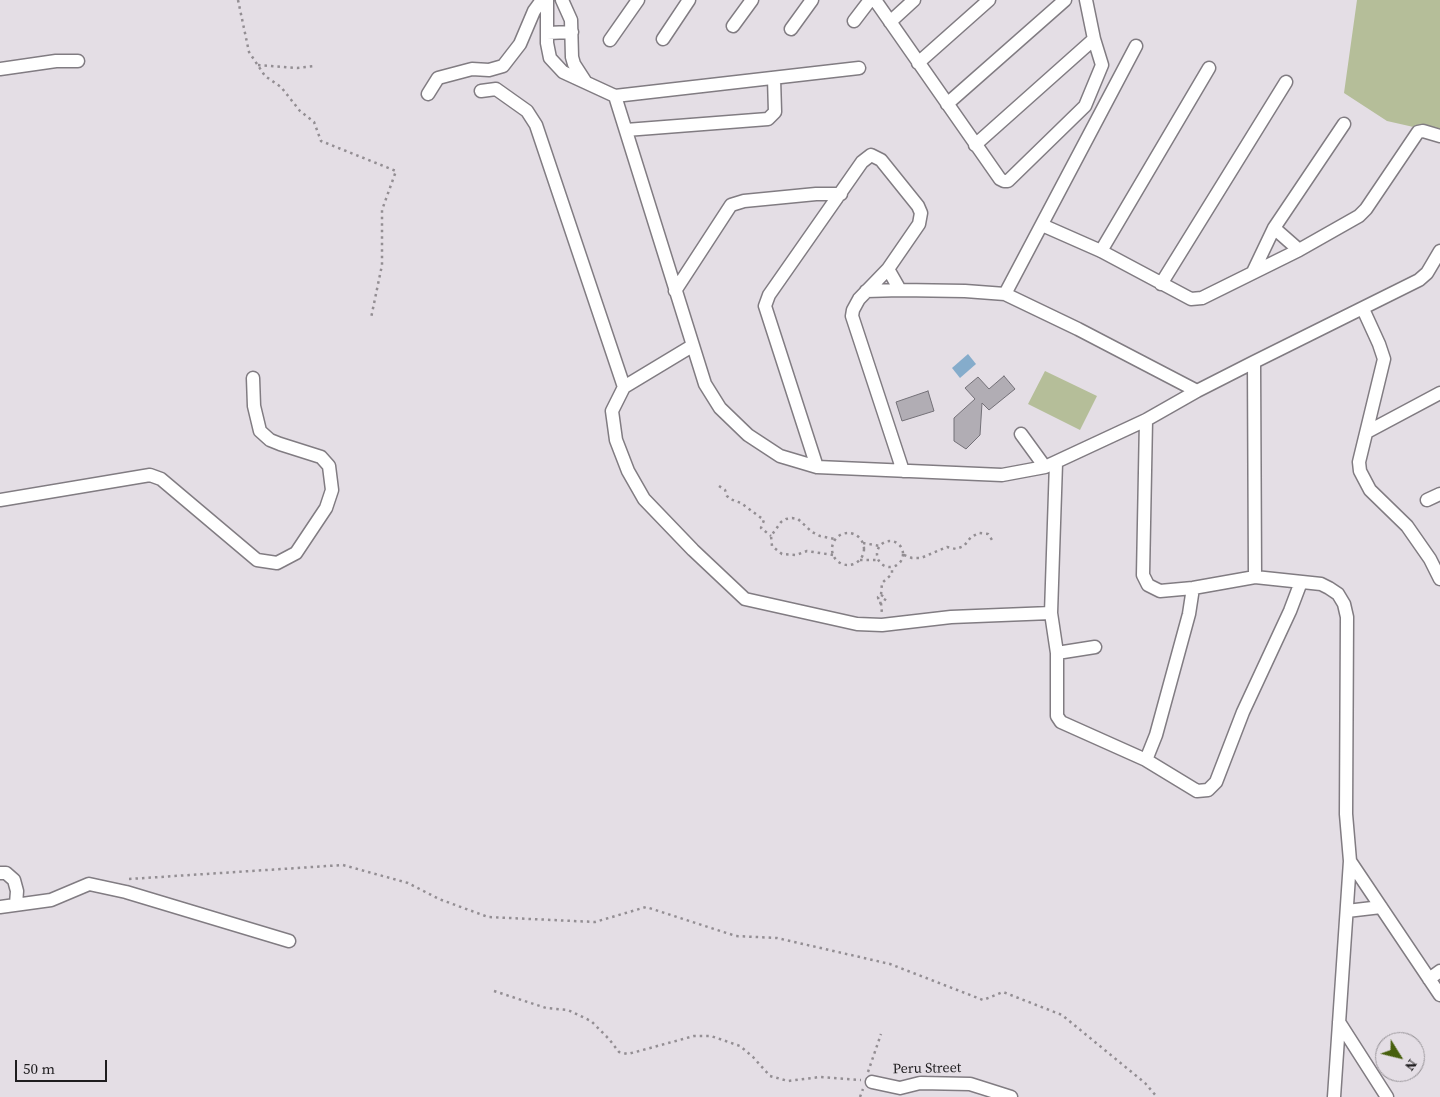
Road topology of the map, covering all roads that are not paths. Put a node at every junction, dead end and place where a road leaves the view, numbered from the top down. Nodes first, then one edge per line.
1 (542, 0) edge
2 (547, 0) edge
3 (562, 0) edge
4 (638, 0) edge
5 (689, 0) edge
6 (752, 0) edge
7 (812, 0) edge
8 (870, 0) edge
9 (875, 0) edge
10 (914, 0) edge
11 (989, 0) edge
12 (1065, 0) edge
13 (1086, 0) edge
14 (854, 21) dead end
15 (890, 22) junction
16 (571, 26) junction
17 (733, 26) dead end
18 (547, 27) junction
19 (791, 29) dead end
20 (662, 39) dead end
21 (1094, 39) junction
22 (610, 40) dead end
23 (1136, 46) dead end
24 (78, 60) dead end
25 (918, 63) junction
26 (859, 68) dead end
27 (1209, 68) dead end
28 (0, 69) edge
29 (774, 78) junction
30 (585, 81) junction
31 (1286, 82) dead end
32 (481, 91) dead end
33 (428, 94) dead end
34 (615, 96) junction
35 (947, 104) junction
36 (1344, 124) dead end
37 (626, 130) junction
38 (1440, 136) edge
39 (975, 145) junction
40 (841, 194) junction
41 (1042, 224) junction
42 (1274, 228) junction
43 (1299, 250) junction
44 (1101, 251) junction
45 (1440, 251) edge
46 (888, 269) junction
47 (1253, 272) junction
48 (1161, 284) junction
49 (900, 290) junction
50 (675, 291) junction
51 (866, 291) junction
52 (1005, 294) junction
53 (1363, 309) junction
54 (692, 346) junction
55 (1254, 362) junction
56 (252, 378) dead end
57 (624, 387) junction
58 (1197, 391) junction
59 (1440, 392) edge
60 (1146, 420) junction
61 (1367, 432) junction
62 (1021, 434) dead end
63 (1050, 465) junction
64 (817, 467) junction
65 (903, 471) junction
66 (1440, 494) edge
67 (0, 500) edge
68 (1427, 500) dead end
69 (1255, 577) junction
70 (1440, 579) edge
71 (1301, 582) junction
72 (1193, 588) junction
73 (1051, 612) junction
74 (1095, 647) dead end
75 (1057, 653) junction
76 (1146, 760) junction
77 (1350, 860) junction
78 (0, 873) edge
79 (16, 904) junction
80 (1381, 906) junction
81 (0, 907) edge
82 (1346, 911) junction
83 (289, 941) dead end
84 (1440, 972) edge
85 (1429, 979) junction
86 (1440, 994) edge
87 (1339, 1022) junction
88 (869, 1082) road end
89 (900, 1092) edge
90 (1011, 1097) edge
91 (1334, 1097) edge
92 (1387, 1097) edge

1 - 33 street
2 - 18 street
3 - 16 street
4 - 22 street
5 - 20 street
6 - 17 street
7 - 19 street
8 - 14 street
9 - 15 street
10 - 15 street
11 - 25 street
12 - 35 street
13 - 21 street
15 - 25 street
16 - 18 street
16 - 30 street
18 - 30 street
21 - 39 street
21 - 39 street
23 - 41 street
24 - 28 street
25 - 35 street
26 - 29 street
27 - 44 street
29 - 34 street
29 - 37 street
30 - 34 street
31 - 48 street
32 - 57 street
34 - 37 street
35 - 39 street
36 - 42 street
37 - 50 street
38 - 43 street
40 - 46 street
40 - 50 street
40 - 64 street
41 - 44 street
41 - 52 street
42 - 43 street
42 - 47 street
43 - 47 street
44 - 48 street
45 - 53 street
46 - 49 street
46 - 51 street
47 - 48 street
49 - 51 street
49 - 52 street
50 - 54 street
51 - 65 street
52 - 58 street
53 - 55 street
53 - 61 street
54 - 57 street
54 - 64 street
55 - 58 street
55 - 69 street
56 - 67 street
57 - 73 street
58 - 60 street
59 - 61 street
60 - 63 street
60 - 72 street
61 - 70 street
62 - 63 street
63 - 65 street
63 - 73 street
64 - 65 street
66 - 68 street
69 - 71 street
69 - 72 street
71 - 76 street
71 - 77 street
72 - 76 street
73 - 75 street
74 - 75 street
75 - 76 street
77 - 80 street
77 - 82 street
78 - 79 street
79 - 81 street
79 - 83 street
80 - 82 street
80 - 85 street
82 - 87 street
84 - 85 street
85 - 86 street
87 - 91 street
87 - 92 street
88 - 89 street, Peru Street
89 - 90 street, Peru Street

